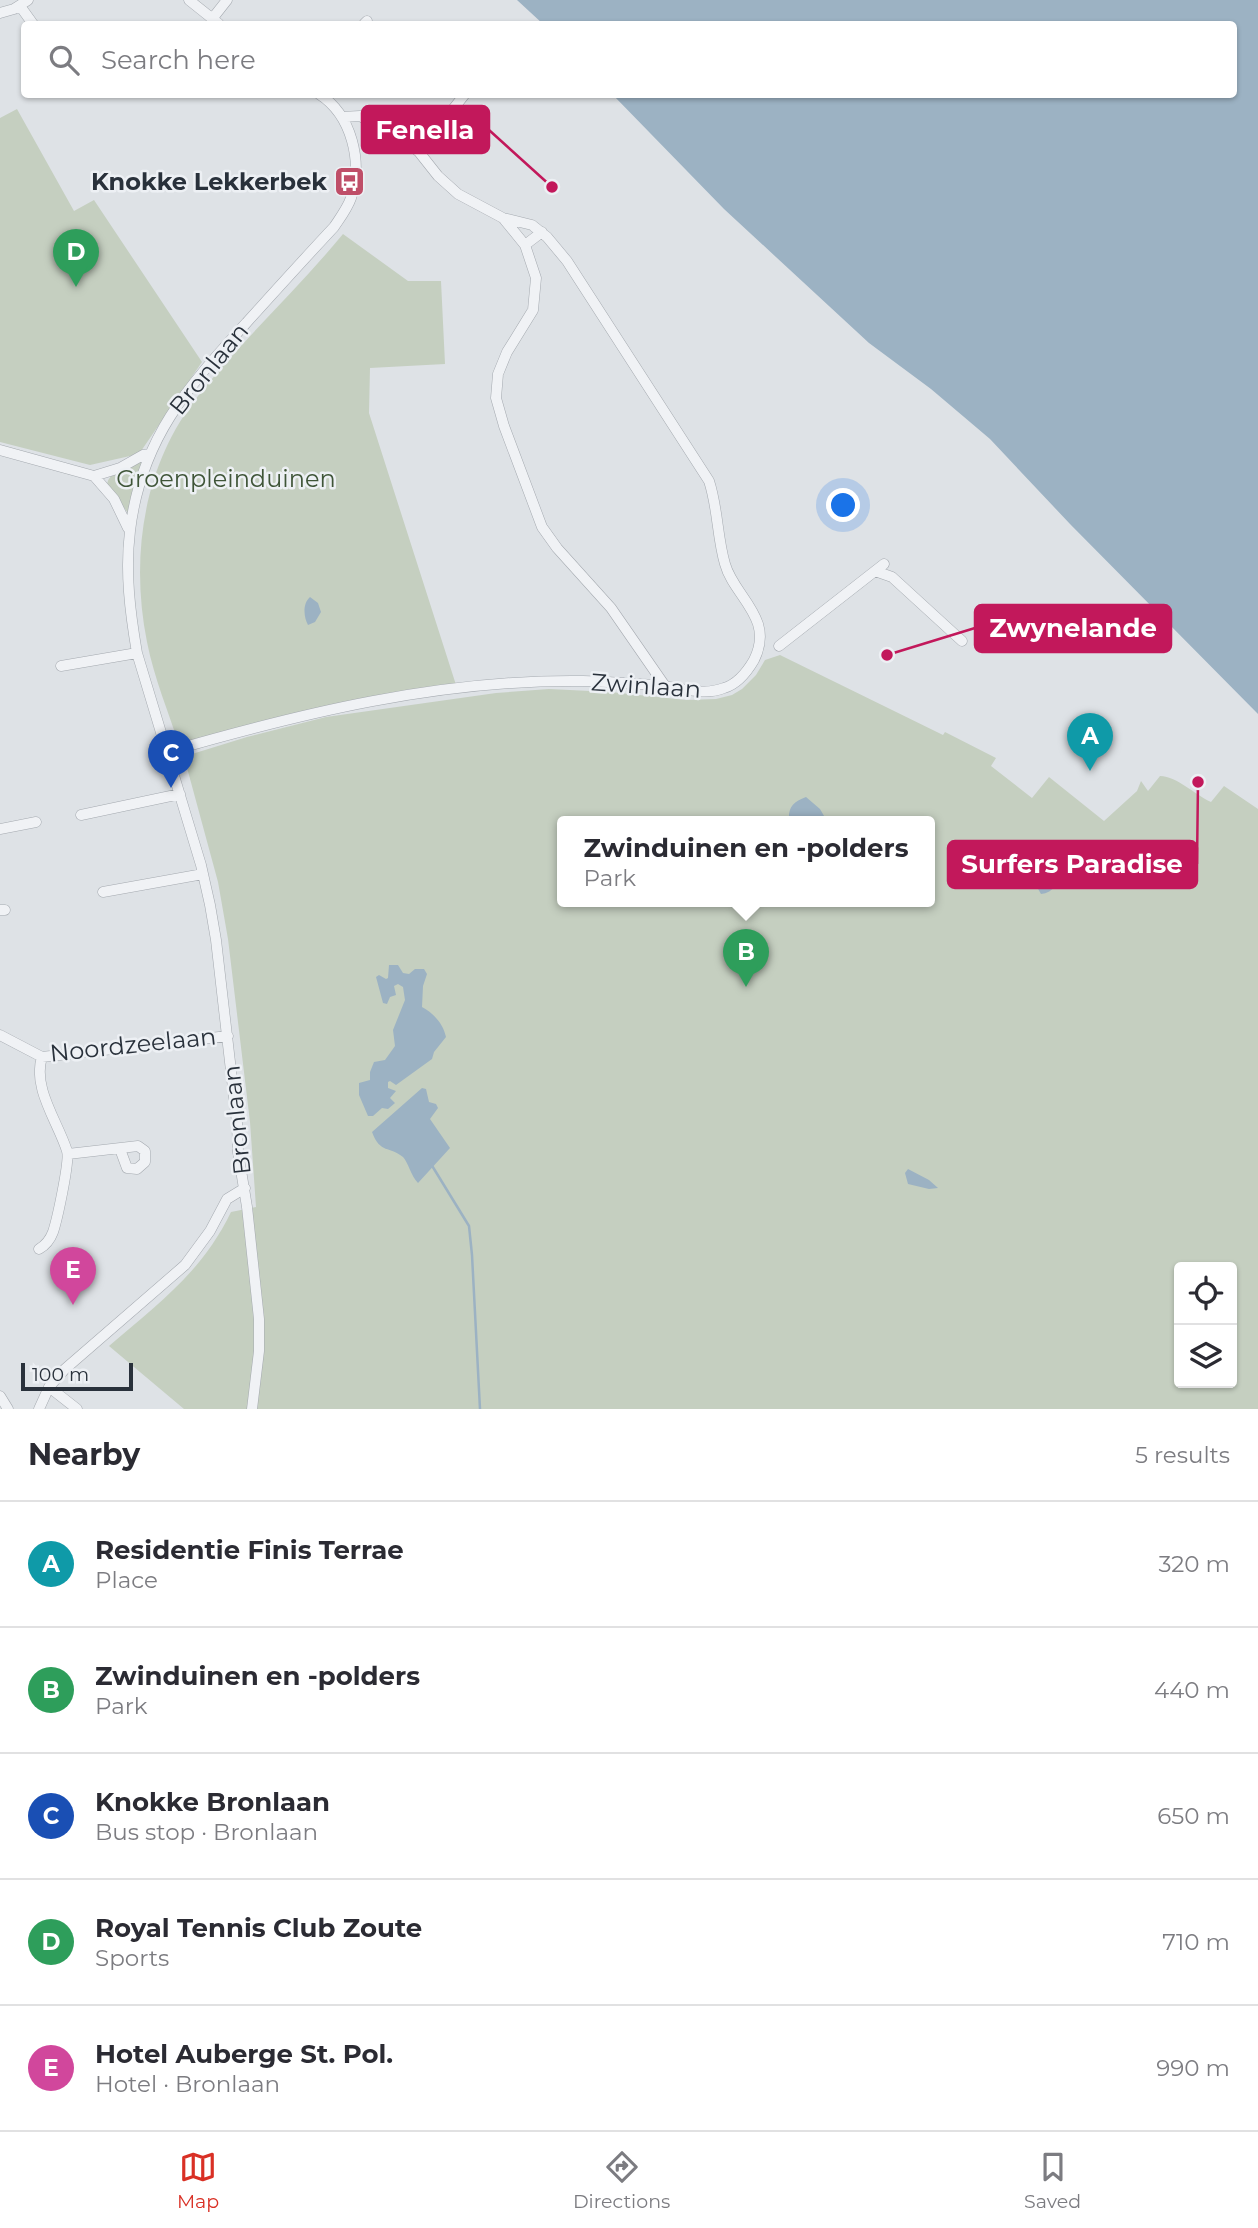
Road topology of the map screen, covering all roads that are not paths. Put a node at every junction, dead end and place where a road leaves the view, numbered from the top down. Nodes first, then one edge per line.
1 (189, 0) edge
2 (227, 0) edge
3 (24, 3) edge
4 (0, 13) edge
5 (32, 21) edge
6 (215, 21) edge
7 (216, 21) edge
8 (325, 98) edge
9 (462, 98) edge
10 (342, 117) junction
11 (419, 152) junction
12 (503, 218) junction
13 (541, 232) junction
14 (525, 245) junction
15 (0, 450) edge
16 (150, 454) junction
17 (94, 476) junction
18 (130, 531) junction
19 (962, 641) dead end
20 (779, 646) dead end
21 (137, 653) junction
22 (61, 666) dead end
23 (665, 686) junction
24 (167, 752) junction
25 (180, 794) junction
26 (81, 815) dead end
27 (36, 822) dead end
28 (0, 829) edge
29 (204, 874) junction
30 (103, 892) dead end
31 (0, 1035) edge
32 (228, 1036) junction
33 (42, 1057) junction
34 (120, 1149) dead end
35 (68, 1154) junction
36 (245, 1188) junction
37 (39, 1249) dead end
38 (49, 1387) junction
39 (0, 1396) edge
40 (8, 1409) edge
41 (39, 1409) edge
42 (77, 1409) edge
43 (252, 1409) edge

1 - 6 street
2 - 7 street
3 - 4 street
3 - 5 street
8 - 10 street
9 - 11 street
10 - 11 street, Zwinlaan
10 - 16 street, Bronlaan
11 - 12 street, Zwinlaan
12 - 13 street, Zwinlaan
12 - 14 street
13 - 14 street
13 - 23 street, Zwinlaan
14 - 23 street
15 - 17 street
16 - 17 street
16 - 18 street, Bronlaan
17 - 18 street
18 - 21 street, Bronlaan
19 - 20 street
21 - 22 street
21 - 24 street, Bronlaan
23 - 24 street, Zwinlaan
24 - 25 street, Bronlaan
25 - 26 street
25 - 29 street, Bronlaan
27 - 28 street
29 - 30 street
29 - 32 street, Bronlaan
31 - 33 street, Noordzeelaan
32 - 33 street, Noordzeelaan
32 - 36 street, Bronlaan
33 - 35 street
34 - 35 street
35 - 37 street
36 - 38 street, Bronlaan
36 - 43 street
38 - 41 street, Bronlaan
38 - 42 street
39 - 40 street

